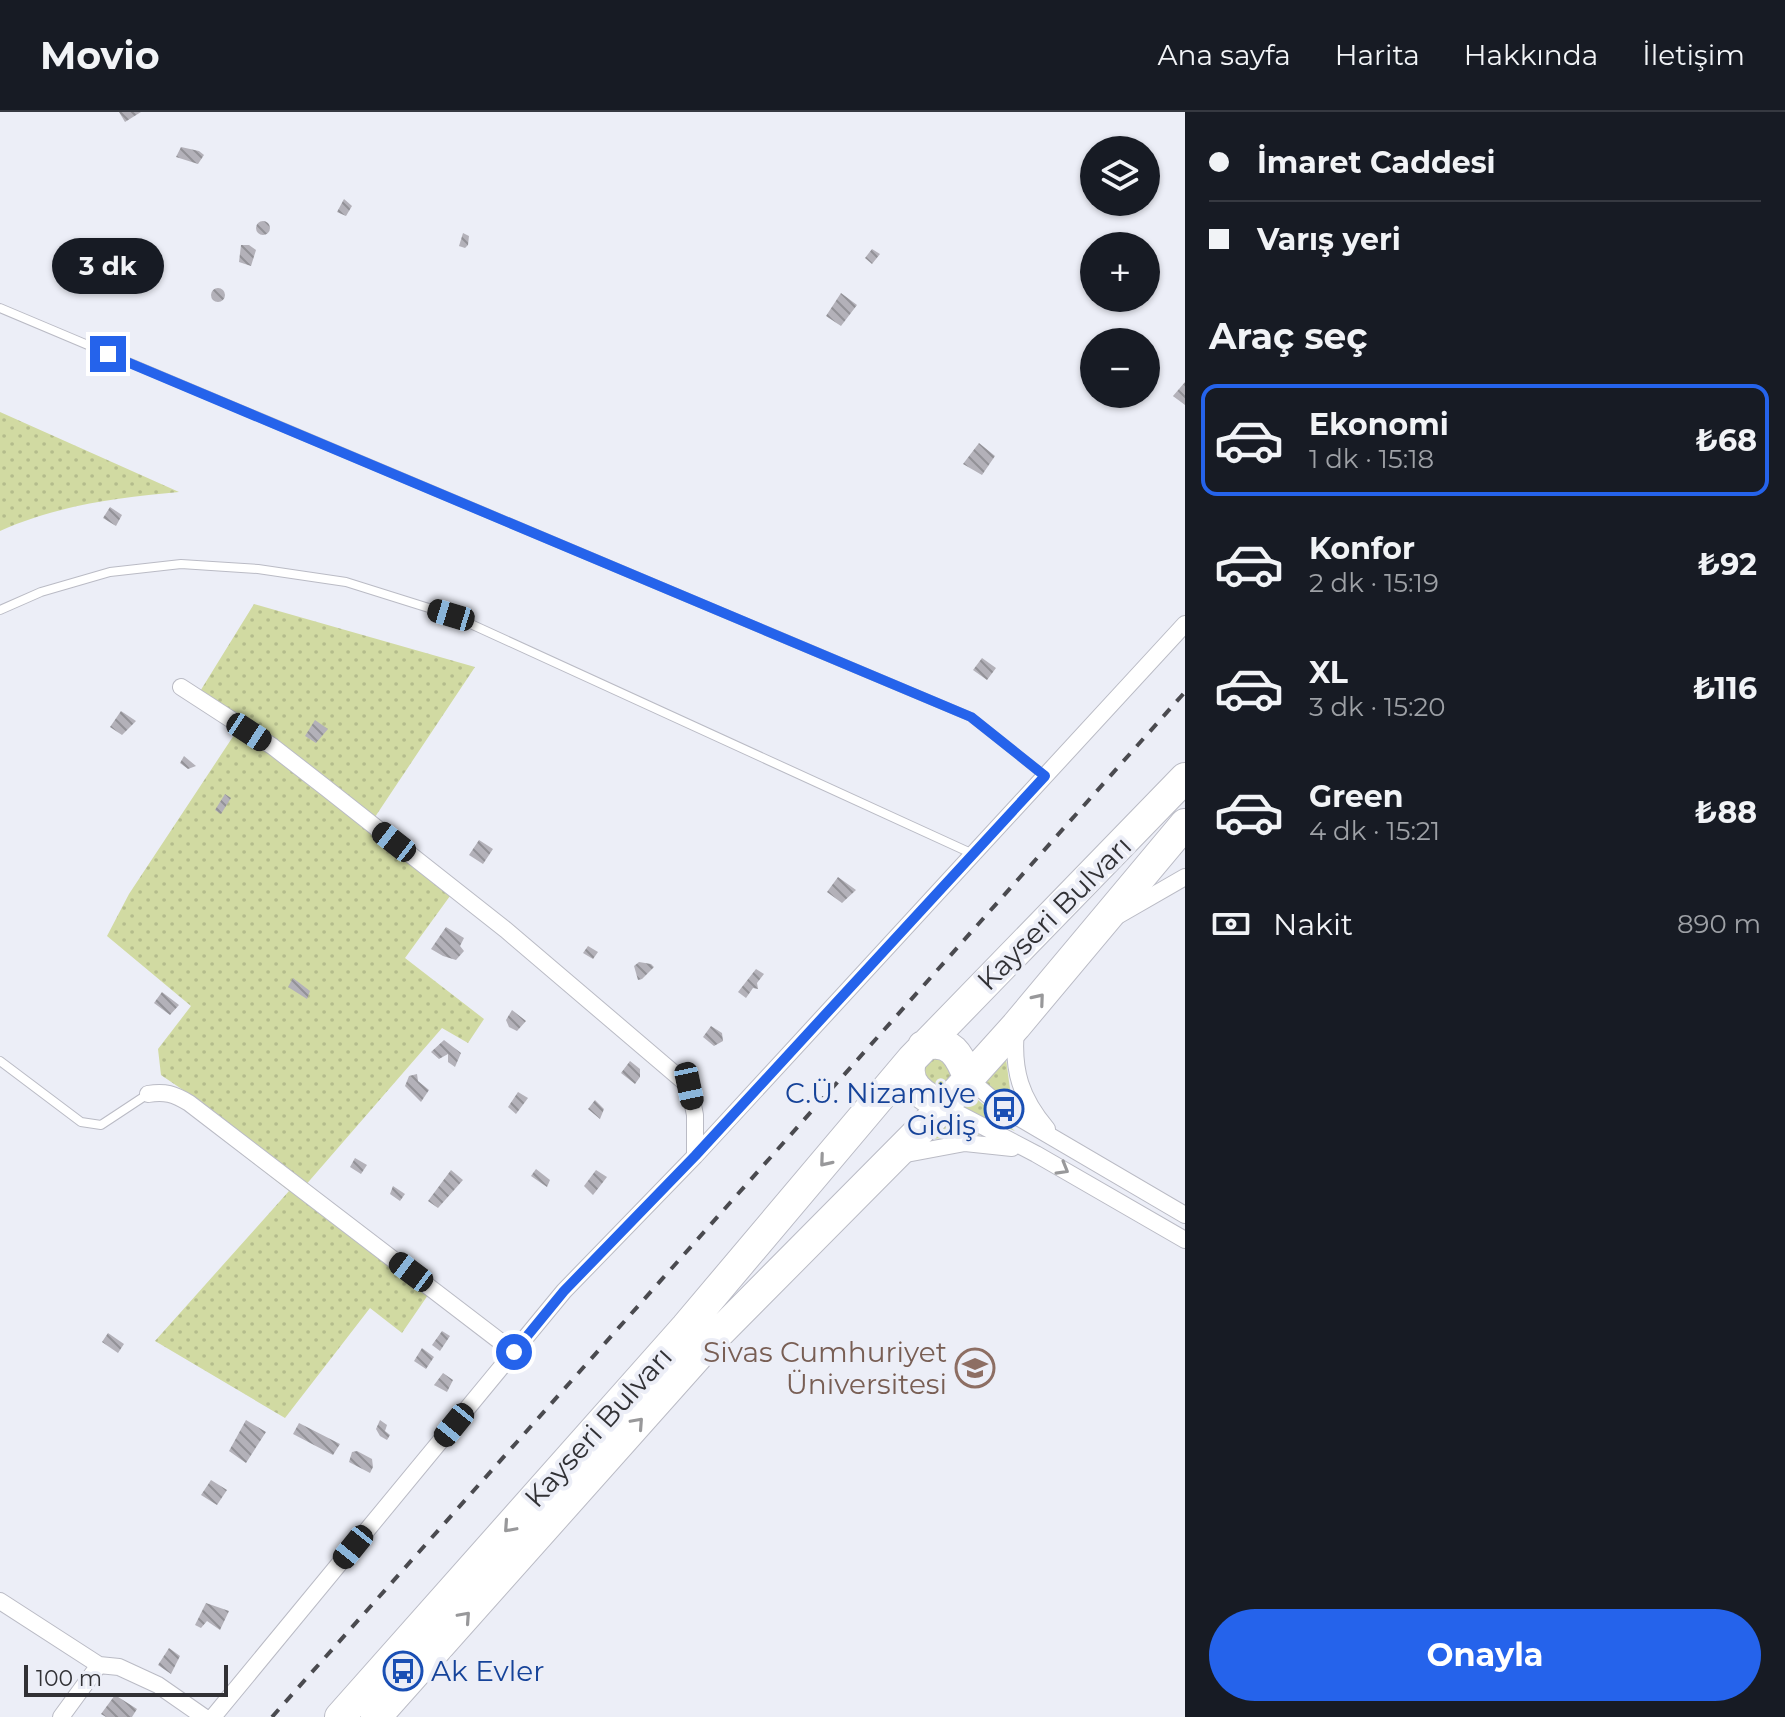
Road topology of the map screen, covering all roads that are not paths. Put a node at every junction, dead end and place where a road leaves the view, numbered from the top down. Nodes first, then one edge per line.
1 (0, 308) edge
2 (0, 610) edge
3 (1185, 624) edge
4 (181, 687) dead end
5 (1045, 776) junction
6 (1185, 778) edge
7 (1185, 824) edge
8 (973, 854) junction
9 (1185, 877) edge
10 (1100, 926) junction
11 (1016, 1026) junction
12 (918, 1053) junction
13 (0, 1061) edge
14 (969, 1079) junction
15 (148, 1094) joint
16 (944, 1106) junction
17 (1054, 1137) junction
18 (1036, 1154) junction
19 (695, 1156) junction
20 (895, 1156) junction
21 (1185, 1215) edge
22 (1185, 1240) edge
23 (514, 1352) junction
24 (0, 1601) edge
25 (99, 1665) junction
26 (61, 1717) edge
27 (204, 1717) edge
28 (213, 1717) edge
29 (340, 1717) edge
30 (376, 1717) edge

1 - 5 lane
2 - 8 lane
3 - 5 street
4 - 19 street
5 - 8 street
6 - 12 highway, Kayseri Bulvarı
7 - 10 highway, Kayseri Bulvarı
8 - 19 street
9 - 10 street
11 -> 10 highway, Kayseri Bulvarı
11 - 14 highway, Kayseri Bulvarı
11 - 17 street
12 - 14 highway
12 - 16 highway
12 -> 29 highway, Kayseri Bulvarı
13 - 15 lane
14 - 16 highway
14 - 17 street
15 - 23 street
16 - 18 street
16 - 20 highway, Kayseri Bulvarı
17 - 21 street
18 - 20 street
18 -> 22 street
19 - 23 street
30 -> 20 highway, Kayseri Bulvarı
23 - 28 street
24 - 25 street
25 - 26 street
25 - 27 street

